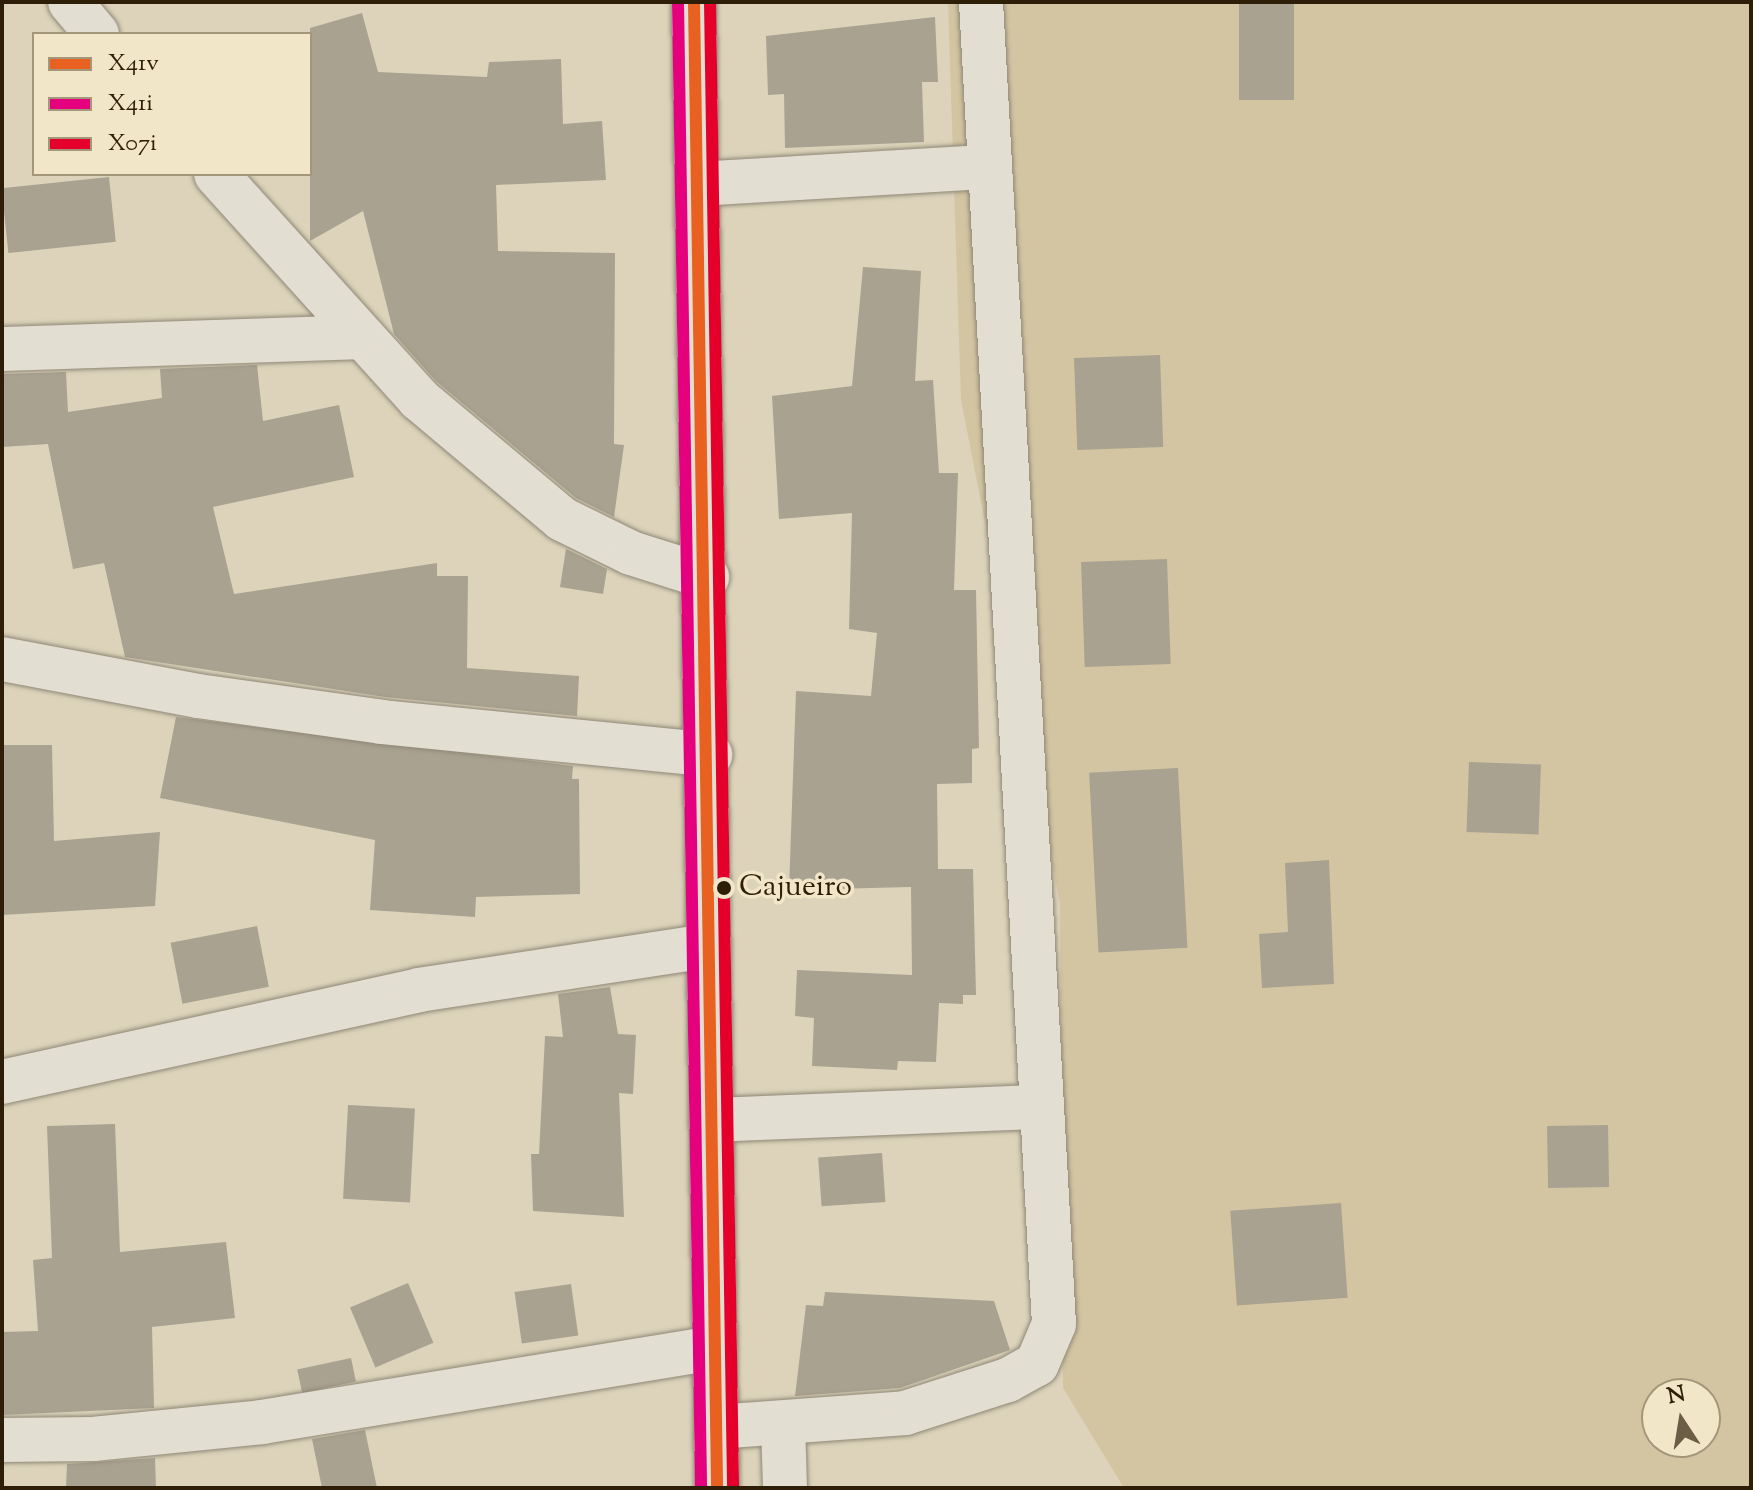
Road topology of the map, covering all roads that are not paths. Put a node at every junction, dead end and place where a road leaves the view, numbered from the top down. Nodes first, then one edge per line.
1 (70, 2) edge
2 (694, 2) edge
3 (981, 2) edge
4 (95, 32) edge
5 (988, 167) junction
6 (218, 176) edge
7 (698, 184) junction
8 (357, 337) junction
9 (2, 349) edge
10 (707, 577) junction
11 (2, 659) edge
12 (710, 755) junction
13 (707, 946) junction
14 (2, 1082) edge
15 (1039, 1107) junction
16 (712, 1120) junction
17 (715, 1348) junction
18 (783, 1424) junction
19 (716, 1427) junction
20 (2, 1440) edge
21 (717, 1488) edge
22 (785, 1488) edge

1 - 4 street
2 - 7 street
3 - 5 street
5 - 7 street
5 - 15 street
6 - 8 street
7 - 10 street
8 - 9 street
8 - 10 street
10 - 12 street
11 - 12 street
12 - 13 street
13 - 14 street
13 - 16 street
15 - 16 street
15 - 18 street
16 - 17 street
17 - 19 street
17 - 20 street
18 - 19 street
18 - 22 street
19 - 21 street

